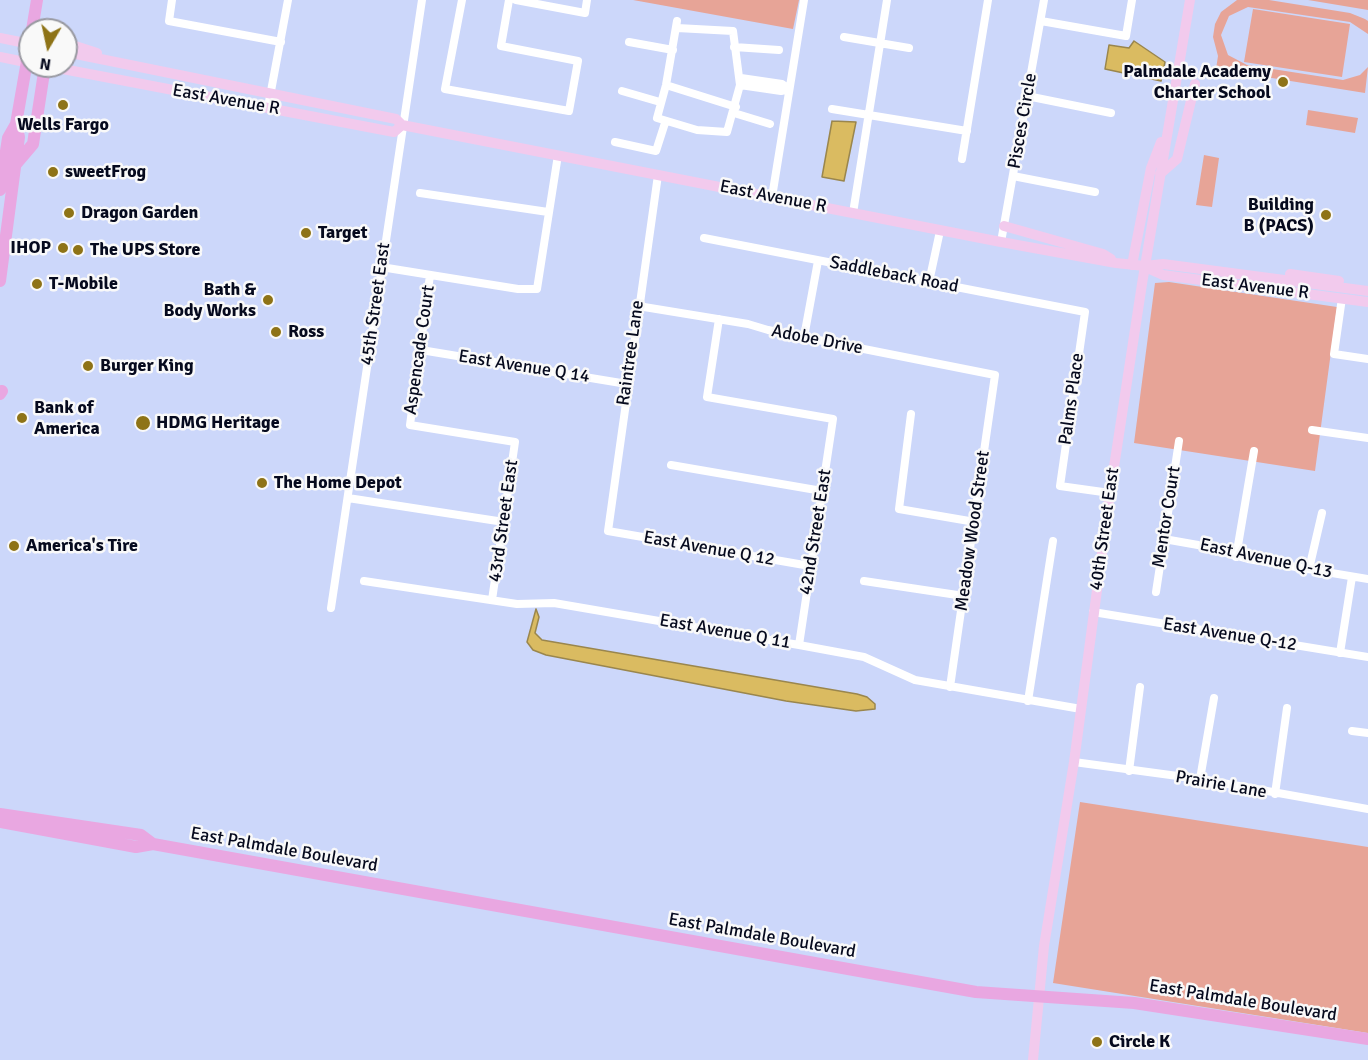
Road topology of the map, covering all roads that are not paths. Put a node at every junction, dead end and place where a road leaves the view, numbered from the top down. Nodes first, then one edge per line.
1 (37, 0) edge
2 (172, 0) edge
3 (288, 0) edge
4 (422, 0) edge
5 (462, 0) edge
6 (509, 0) edge
7 (516, 0) edge
8 (587, 0) edge
9 (804, 0) edge
10 (887, 0) edge
11 (988, 0) edge
12 (1044, 0) edge
13 (1132, 0) edge
14 (1190, 0) edge
15 (34, 18) edge
16 (1041, 21) junction
17 (844, 37) dead end
18 (0, 38) edge
19 (18, 42) edge
20 (281, 42) junction
21 (628, 42) dead end
22 (880, 43) junction
23 (734, 46) junction
24 (78, 47) edge
25 (909, 48) dead end
26 (673, 50) junction
27 (779, 50) dead end
28 (78, 55) edge
29 (0, 57) edge
30 (18, 60) edge
31 (109, 61) junction
32 (78, 72) edge
33 (26, 78) edge
34 (44, 78) edge
35 (741, 81) junction
36 (1195, 84) dead end
37 (666, 86) junction
38 (789, 89) junction
39 (622, 91) dead end
40 (271, 94) junction
41 (1027, 96) junction
42 (660, 102) junction
43 (268, 107) junction
44 (832, 109) dead end
45 (735, 110) junction
46 (1111, 113) dead end
47 (868, 115) junction
48 (1170, 117) junction
49 (665, 123) junction
50 (16, 124) junction
51 (770, 124) dead end
52 (402, 125) junction
53 (967, 130) junction
54 (615, 142) dead end
55 (558, 155) junction
56 (962, 159) dead end
57 (16, 164) junction
58 (657, 175) junction
59 (1160, 175) junction
60 (1013, 177) junction
61 (0, 190) edge
62 (1095, 192) dead end
63 (420, 193) dead end
64 (772, 197) junction
65 (548, 212) junction
66 (853, 213) junction
67 (1004, 226) junction
68 (940, 231) junction
69 (0, 232) edge
70 (0, 238) edge
71 (704, 238) dead end
72 (1001, 242) junction
73 (818, 261) junction
74 (1116, 263) junction
75 (1132, 265) junction
76 (1145, 266) junction
77 (381, 267) junction
78 (1290, 274) dead end
79 (430, 275) junction
80 (0, 281) edge
81 (929, 282) junction
82 (1286, 291) junction
83 (1366, 292) edge
84 (1342, 298) junction
85 (1368, 302) edge
86 (638, 306) junction
87 (1085, 312) joint
88 (719, 320) junction
89 (804, 337) junction
90 (421, 350) junction
91 (1368, 359) edge
92 (995, 375) joint
93 (627, 384) junction
94 (911, 414) dead end
95 (1312, 430) dead end
96 (1368, 438) edge
97 (1179, 441) dead end
98 (515, 442) joint
99 (1254, 451) dead end
100 (671, 465) dead end
101 (822, 491) junction
102 (1110, 494) junction
103 (348, 498) junction
104 (1322, 513) dead end
105 (504, 522) junction
106 (975, 522) junction
107 (608, 531) joint
108 (1164, 539) junction
109 (1053, 541) dead end
110 (1236, 557) junction
111 (810, 566) junction
112 (1309, 570) junction
113 (1352, 577) junction
114 (1368, 579) edge
115 (364, 581) dead end
116 (864, 581) dead end
117 (1156, 592) dead end
118 (964, 596) junction
119 (492, 600) junction
120 (331, 608) dead end
121 (1093, 612) junction
122 (799, 645) junction
123 (1340, 653) junction
124 (1368, 657) edge
125 (950, 687) junction
126 (1140, 687) dead end
127 (1214, 698) dead end
128 (1029, 701) junction
129 (1287, 708) dead end
130 (1081, 709) junction
131 (1352, 731) dead end
132 (1368, 733) edge
133 (1074, 762) junction
134 (1129, 771) junction
135 (1200, 779) junction
136 (1275, 794) junction
137 (0, 808) edge
138 (1368, 809) edge
139 (0, 814) edge
140 (0, 822) edge
141 (66, 823) junction
142 (153, 844) junction
143 (1038, 996) junction
144 (1368, 1039) edge
145 (1033, 1060) edge

1 - 15 highway
2 - 20 street
3 - 20 street
4 - 52 street, 45th Street East
5 - 6 street
7 - 8 street
9 - 38 street
10 - 22 street
11 - 53 street
12 - 16 street, Pisces Circle
13 - 16 street
14 - 48 main road, 40th Street East
16 - 41 street, Pisces Circle
17 - 22 street
18 - 19 main road
20 - 40 street
21 - 26 street
22 - 25 street
22 - 47 street
23 - 26 street
23 - 27 street
23 - 35 street
24 - 31 main road
26 - 37 street
28 - 31 main road, East Avenue R
29 - 30 main road
31 - 40 main road, East Avenue R
32 - 43 main road, East Avenue R
33 - 50 highway
34 - 57 highway
35 - 38 street
35 - 45 street
36 - 59 main road
37 - 42 street
37 - 45 street
38 - 64 street
39 - 42 street
40 - 43 street
40 - 52 main road, East Avenue R
41 - 46 street
41 - 60 street, Pisces Circle
42 - 49 street
43 - 52 main road, East Avenue R
44 - 47 street
45 - 49 street
45 - 51 street
47 - 53 street
47 - 66 street
48 - 59 main road, 40th Street East
48 - 75 main road
49 - 54 street
50 - 57 highway
50 - 61 highway
52 - 55 main road, East Avenue R
52 - 77 street, 45th Street East
53 - 56 street
55 - 58 main road, East Avenue R
55 - 65 street
57 - 80 highway
58 - 64 main road, East Avenue R
58 - 86 street, Raintree Lane
59 - 76 main road, 40th Street East
60 - 62 street
60 - 67 street, Pisces Circle
63 - 65 street
64 - 66 main road, East Avenue R
65 - 79 street
66 - 68 main road, East Avenue R
67 - 72 street, Pisces Circle
67 - 74 main road
68 - 72 main road, East Avenue R
68 - 81 street
69 - 70 highway
71 - 73 street, Saddleback Road
72 - 74 main road, East Avenue R
73 - 81 street, Saddleback Road
73 - 89 street
74 - 75 main road, East Avenue R
75 - 76 main road, East Avenue R
76 - 82 main road, East Avenue R
76 - 83 main road, East Avenue R
76 - 102 main road, 40th Street East
77 - 79 street
77 - 103 street, 45th Street East
78 - 83 main road
79 - 90 street, Aspencade Court
81 - 87 street, Saddleback Road
82 - 83 main road
82 - 84 main road, East Avenue R
84 - 85 main road, East Avenue R
84 - 91 street
86 - 88 street, Adobe Drive
86 - 93 street, Raintree Lane
87 - 102 street, Palms Place
88 - 89 street, Adobe Drive
88 - 101 street, 42nd Street East
89 - 92 street, Adobe Drive
90 - 93 street, East Avenue Q 14
90 - 98 street, Aspencade Court
92 - 106 street, Meadow Wood Street
93 - 107 street, Raintree Lane
94 - 106 street
95 - 96 street
97 - 108 street, Mentor Court
98 - 105 street, 43rd Street East
99 - 110 street
100 - 101 street
101 - 111 street, 42nd Street East
102 - 121 main road, 40th Street East
103 - 105 street
103 - 120 street, 45th Street East
104 - 112 street
105 - 119 street, 43rd Street East
106 - 118 street, Meadow Wood Street
107 - 111 street, East Avenue Q 12
108 - 110 street, East Avenue Q-13
108 - 117 street, Mentor Court
109 - 128 street
110 - 112 street, East Avenue Q-13
111 - 122 street, 42nd Street East
112 - 113 street, East Avenue Q-13
113 - 114 street, East Avenue Q-13
113 - 123 street
115 - 119 street, East Avenue Q 11
116 - 118 street
118 - 125 street, Meadow Wood Street
119 - 122 street, East Avenue Q 11
121 - 123 street, East Avenue Q-12
121 - 130 main road, 40th Street East
122 - 125 street, East Avenue Q 11
123 - 124 street, East Avenue Q-12
125 - 128 street, East Avenue Q 11
126 - 134 street
127 - 135 street
128 - 130 street, East Avenue Q 11
129 - 136 street
130 - 133 main road, 40th Street East
131 - 132 street
133 - 134 street, Prairie Lane
133 - 143 main road, 40th Street East
134 - 135 street, Prairie Lane
135 - 136 street, Prairie Lane
136 - 138 street, Prairie Lane
137 - 141 highway
139 - 141 highway, East Palmdale Boulevard
140 - 142 highway, East Palmdale Boulevard
141 - 142 highway, East Palmdale Boulevard
142 - 143 highway, East Palmdale Boulevard
143 - 144 highway, East Palmdale Boulevard
143 - 145 main road, 40th Street East

